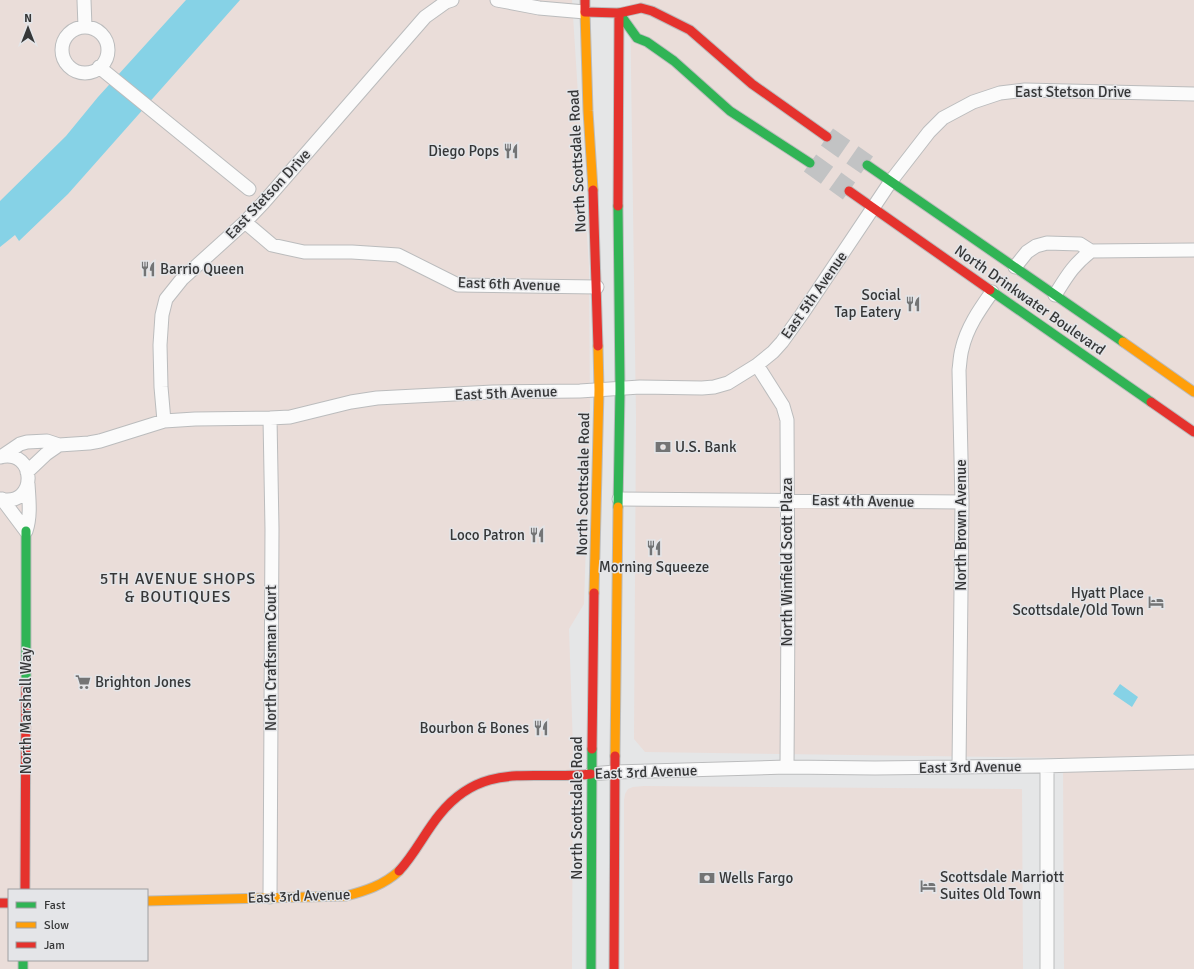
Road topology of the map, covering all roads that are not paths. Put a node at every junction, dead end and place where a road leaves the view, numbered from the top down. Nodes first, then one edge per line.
1 (84, 0) edge
2 (452, 0) edge
3 (497, 0) edge
4 (585, 6) edge
5 (620, 10) junction
6 (85, 26) junction
7 (104, 71) junction
8 (1194, 94) edge
9 (827, 137) tunnel mouth
10 (810, 163) tunnel mouth
11 (866, 165) tunnel mouth
12 (891, 181) junction
13 (249, 190) dead end
14 (849, 191) tunnel mouth
15 (873, 208) junction
16 (245, 222) junction
17 (1194, 250) edge
18 (1091, 251) junction
19 (1015, 266) junction
20 (597, 287) junction
21 (992, 292) junction
22 (1055, 295) junction
23 (757, 366) junction
24 (620, 389) junction
25 (599, 390) junction
26 (1194, 392) edge
27 (270, 418) junction
28 (164, 421) junction
29 (1194, 432) edge
30 (59, 445) junction
31 (1, 457) edge
32 (28, 478) junction
33 (1, 499) edge
34 (619, 499) junction
35 (788, 500) junction
36 (962, 502) junction
37 (26, 531) junction
38 (1194, 762) edge
39 (1047, 766) junction
40 (787, 767) junction
41 (959, 767) junction
42 (615, 772) junction
43 (591, 774) junction
44 (25, 889) edge
45 (270, 897) junction
46 (148, 901) edge
47 (591, 969) edge
48 (614, 969) edge
49 (1047, 969) edge

1 - 6 street
2 - 16 street, East Stetson Drive
3 - 4 street
4 - 5 main road
4 - 20 main road, North Scottsdale Road
5 - 9 main road
5 - 10 main road
5 - 24 main road
6 - 7 street
6 - 7 street
7 - 13 street
8 - 12 street, East Stetson Drive
11 - 12 main road, North Drinkwater Boulevard
12 - 15 street
12 - 19 main road, North Drinkwater Boulevard
14 - 15 main road, North Drinkwater Boulevard
15 - 21 main road, North Drinkwater Boulevard
15 - 23 street, East 5th Avenue
16 - 20 street, East 6th Avenue
16 - 28 street, East Stetson Drive
17 - 18 street
18 - 19 street
18 - 22 street
19 - 22 main road, North Drinkwater Boulevard
20 - 25 main road, North Scottsdale Road
21 - 29 main road, North Drinkwater Boulevard
21 - 36 street, North Brown Avenue
22 - 26 main road, North Drinkwater Boulevard
23 - 24 street, East 5th Avenue
23 - 35 street, North Winfield Scott Plaza
24 - 25 street, East 5th Avenue
24 - 34 main road
25 - 27 street, East 5th Avenue
25 - 43 main road, North Scottsdale Road
27 - 28 street, East 5th Avenue
27 - 45 street, North Craftsman Court
28 - 30 street, East 5th Avenue
30 - 31 street, East 5th Avenue
30 - 32 street
31 - 32 street
32 - 33 street
32 - 37 street, North Marshall Way
33 - 37 street
34 - 35 street, East 4th Avenue
34 - 42 main road
35 - 36 street, East 4th Avenue
35 - 40 street, North Winfield Scott Plaza
36 - 41 street, North Brown Avenue
37 - 44 main road, North Marshall Way
38 - 39 street, East 3rd Avenue
39 - 41 street, East 3rd Avenue
39 - 49 street
40 - 41 street, East 3rd Avenue
40 - 42 street, East 3rd Avenue
42 - 43 street, East 3rd Avenue
42 - 48 main road
43 - 45 main road, East 3rd Avenue
43 - 47 main road, North Scottsdale Road
45 - 46 main road, East 3rd Avenue

